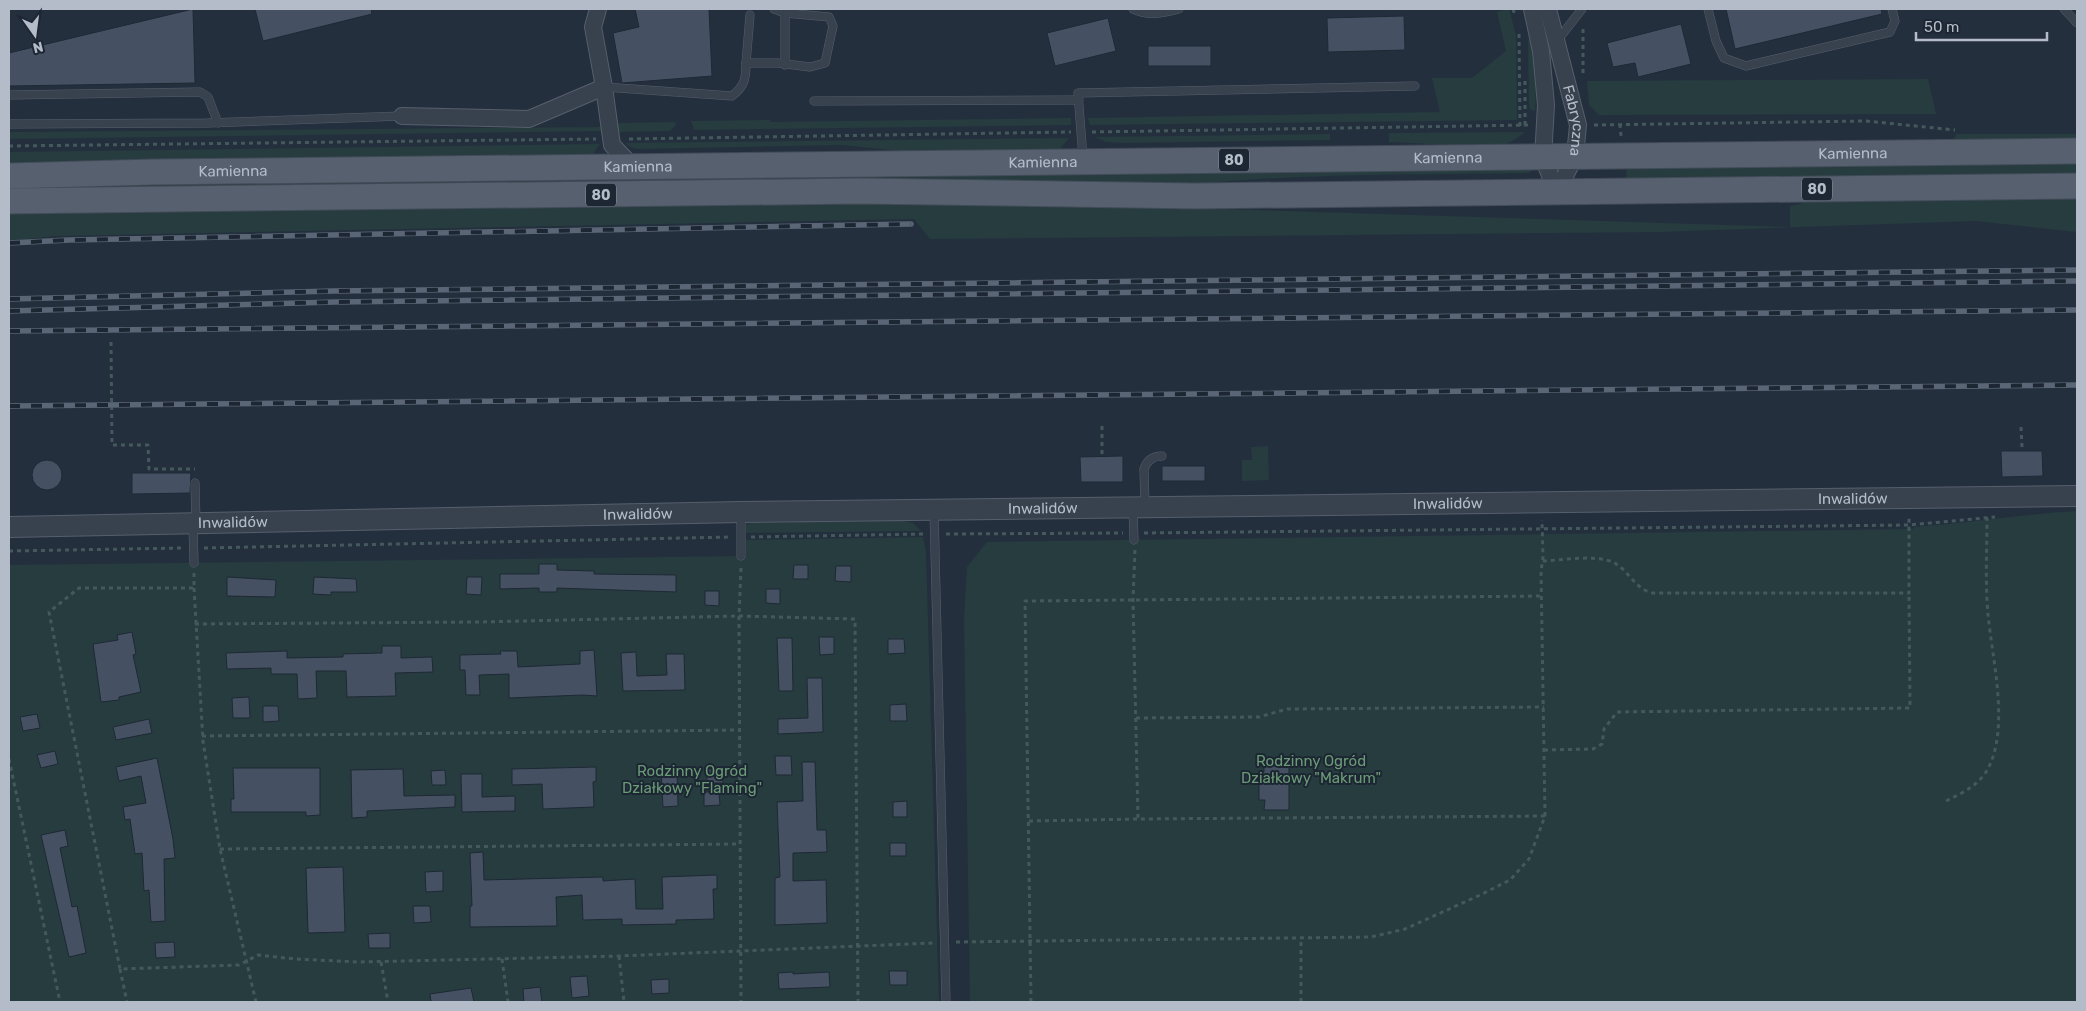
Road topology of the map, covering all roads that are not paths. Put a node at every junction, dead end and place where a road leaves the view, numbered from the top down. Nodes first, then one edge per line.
1 (598, 9) edge
2 (774, 9) edge
3 (1133, 9) edge
4 (1179, 9) edge
5 (1532, 9) edge
6 (1548, 9) edge
7 (1708, 9) edge
8 (1892, 9) edge
9 (2064, 9) edge
10 (1581, 12) edge
11 (785, 13) junction
12 (750, 15) dead end
13 (2077, 23) edge
14 (1556, 43) junction
15 (746, 63) junction
16 (785, 65) junction
17 (1415, 86) dead end
18 (604, 87) junction
19 (9, 95) edge
20 (1079, 100) junction
21 (814, 101) dead end
22 (402, 116) joint
23 (218, 123) junction
24 (9, 124) edge
25 (612, 142) junction
26 (2077, 151) edge
27 (1575, 156) junction
28 (1543, 158) junction
29 (1083, 163) junction
30 (594, 168) junction
31 (634, 168) junction
32 (9, 176) edge
33 (2077, 186) edge
34 (1557, 192) junction
35 (9, 201) edge
36 (1162, 456) dead end
37 (195, 483) road end
38 (2077, 496) edge
39 (1139, 508) junction
40 (934, 510) junction
41 (741, 512) junction
42 (194, 523) junction
43 (9, 527) edge
44 (1134, 536) road end
45 (741, 556) road end
46 (194, 562) road end
47 (946, 1002) edge

1 - 18 street
2 - 11 lane
3 - 4 lane
5 - 28 street, Fabryczna
6 - 14 street, Fabryczna
7 - 8 lane
9 - 13 lane
10 - 14 lane
11 - 16 lane
11 - 16 lane
12 - 15 lane
14 - 27 street, Fabryczna
15 - 16 lane
15 - 18 lane
17 - 20 lane
18 - 22 street
18 - 25 street
19 - 23 lane
20 - 21 lane
20 - 29 lane
22 - 23 lane
23 - 24 lane
25 - 30 street
25 - 31 street
26 - 27 main road, Kamienna / 80
27 - 28 main road, Kamienna / 80
27 - 34 street, Fabryczna
28 - 29 main road, Kamienna / 80
28 - 34 street, Fabryczna
29 - 31 main road, Kamienna / 80
30 - 31 main road, Kamienna / 80
30 - 32 main road, Kamienna / 80
33 - 34 main road, Kamienna / 80
34 - 35 main road, Kamienna / 80
36 - 39 lane
37 - 42 lane
38 - 39 street, Inwalidów
39 - 40 street, Inwalidów
39 - 44 lane
40 - 41 street, Inwalidów
40 - 47 lane
41 - 42 street, Inwalidów
41 - 45 lane
42 - 43 street, Inwalidów
42 - 46 lane

